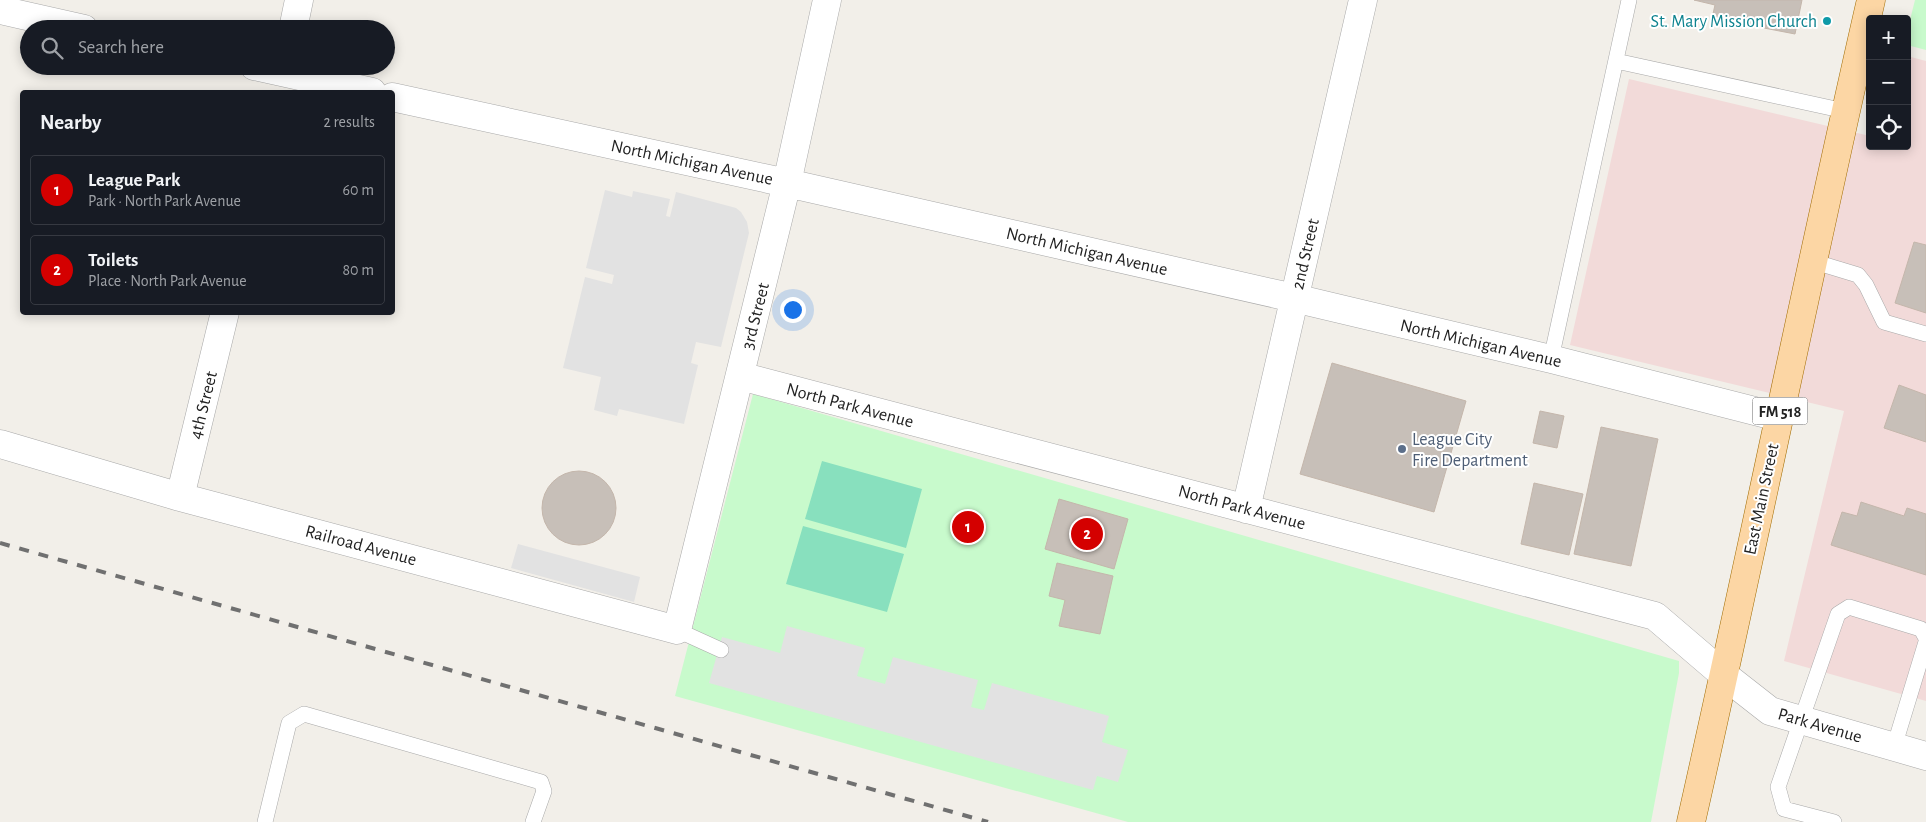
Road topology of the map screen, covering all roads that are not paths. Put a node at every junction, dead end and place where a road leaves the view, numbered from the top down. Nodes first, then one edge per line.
1 (299, 0) edge
2 (827, 0) edge
3 (1362, 0) edge
4 (1629, 0) edge
5 (1870, 0) edge
6 (0, 10) edge
7 (44, 20) edge
8 (295, 20) edge
9 (1616, 61) junction
10 (282, 77) edge
11 (360, 90) edge
12 (395, 98) edge
13 (1845, 111) junction
14 (787, 183) junction
15 (1812, 261) junction
16 (1294, 298) junction
17 (224, 315) edge
18 (1926, 334) edge
19 (1551, 359) junction
20 (740, 376) junction
21 (1778, 417) junction
22 (0, 444) edge
23 (180, 497) junction
24 (1246, 508) junction
25 (676, 630) junction
26 (1926, 638) edge
27 (1926, 642) edge
28 (721, 650) dead end
29 (1724, 675) junction
30 (1803, 720) junction
31 (1894, 747) junction
32 (1926, 756) edge
33 (1782, 815) edge
34 (265, 822) edge
35 (533, 822) edge
36 (1691, 822) edge
37 (1834, 822) edge

1 - 8 street
2 - 14 street, 3rd Street
3 - 16 street, 2nd Street
4 - 9 lane
5 - 13 main road, East Main Street / FM 518
6 - 7 street
9 - 13 lane
9 - 19 lane
10 - 11 street
12 - 14 street, North Michigan Avenue
13 - 15 main road, East Main Street / FM 518
14 - 16 street, North Michigan Avenue
14 - 20 street, 3rd Street
15 - 18 lane
15 - 21 main road, East Main Street / FM 518
16 - 19 street, North Michigan Avenue
16 - 24 street, 2nd Street
17 - 23 street, 4th Street
19 - 21 street, North Michigan Avenue
20 - 24 street, North Park Avenue
20 - 25 street, 3rd Street
21 - 29 main road, East Main Street / FM 518
22 - 23 street, Railroad Avenue
23 - 25 street, Railroad Avenue
24 - 29 street, North Park Avenue
25 - 28 lane, Railroad Avenue
26 - 30 lane
27 - 31 lane
29 - 30 street, Park Avenue
29 - 36 main road, East Main Street / FM 518
30 - 31 street, Park Avenue
30 - 33 lane
31 - 32 street, Park Avenue
33 - 37 lane
34 - 35 lane

